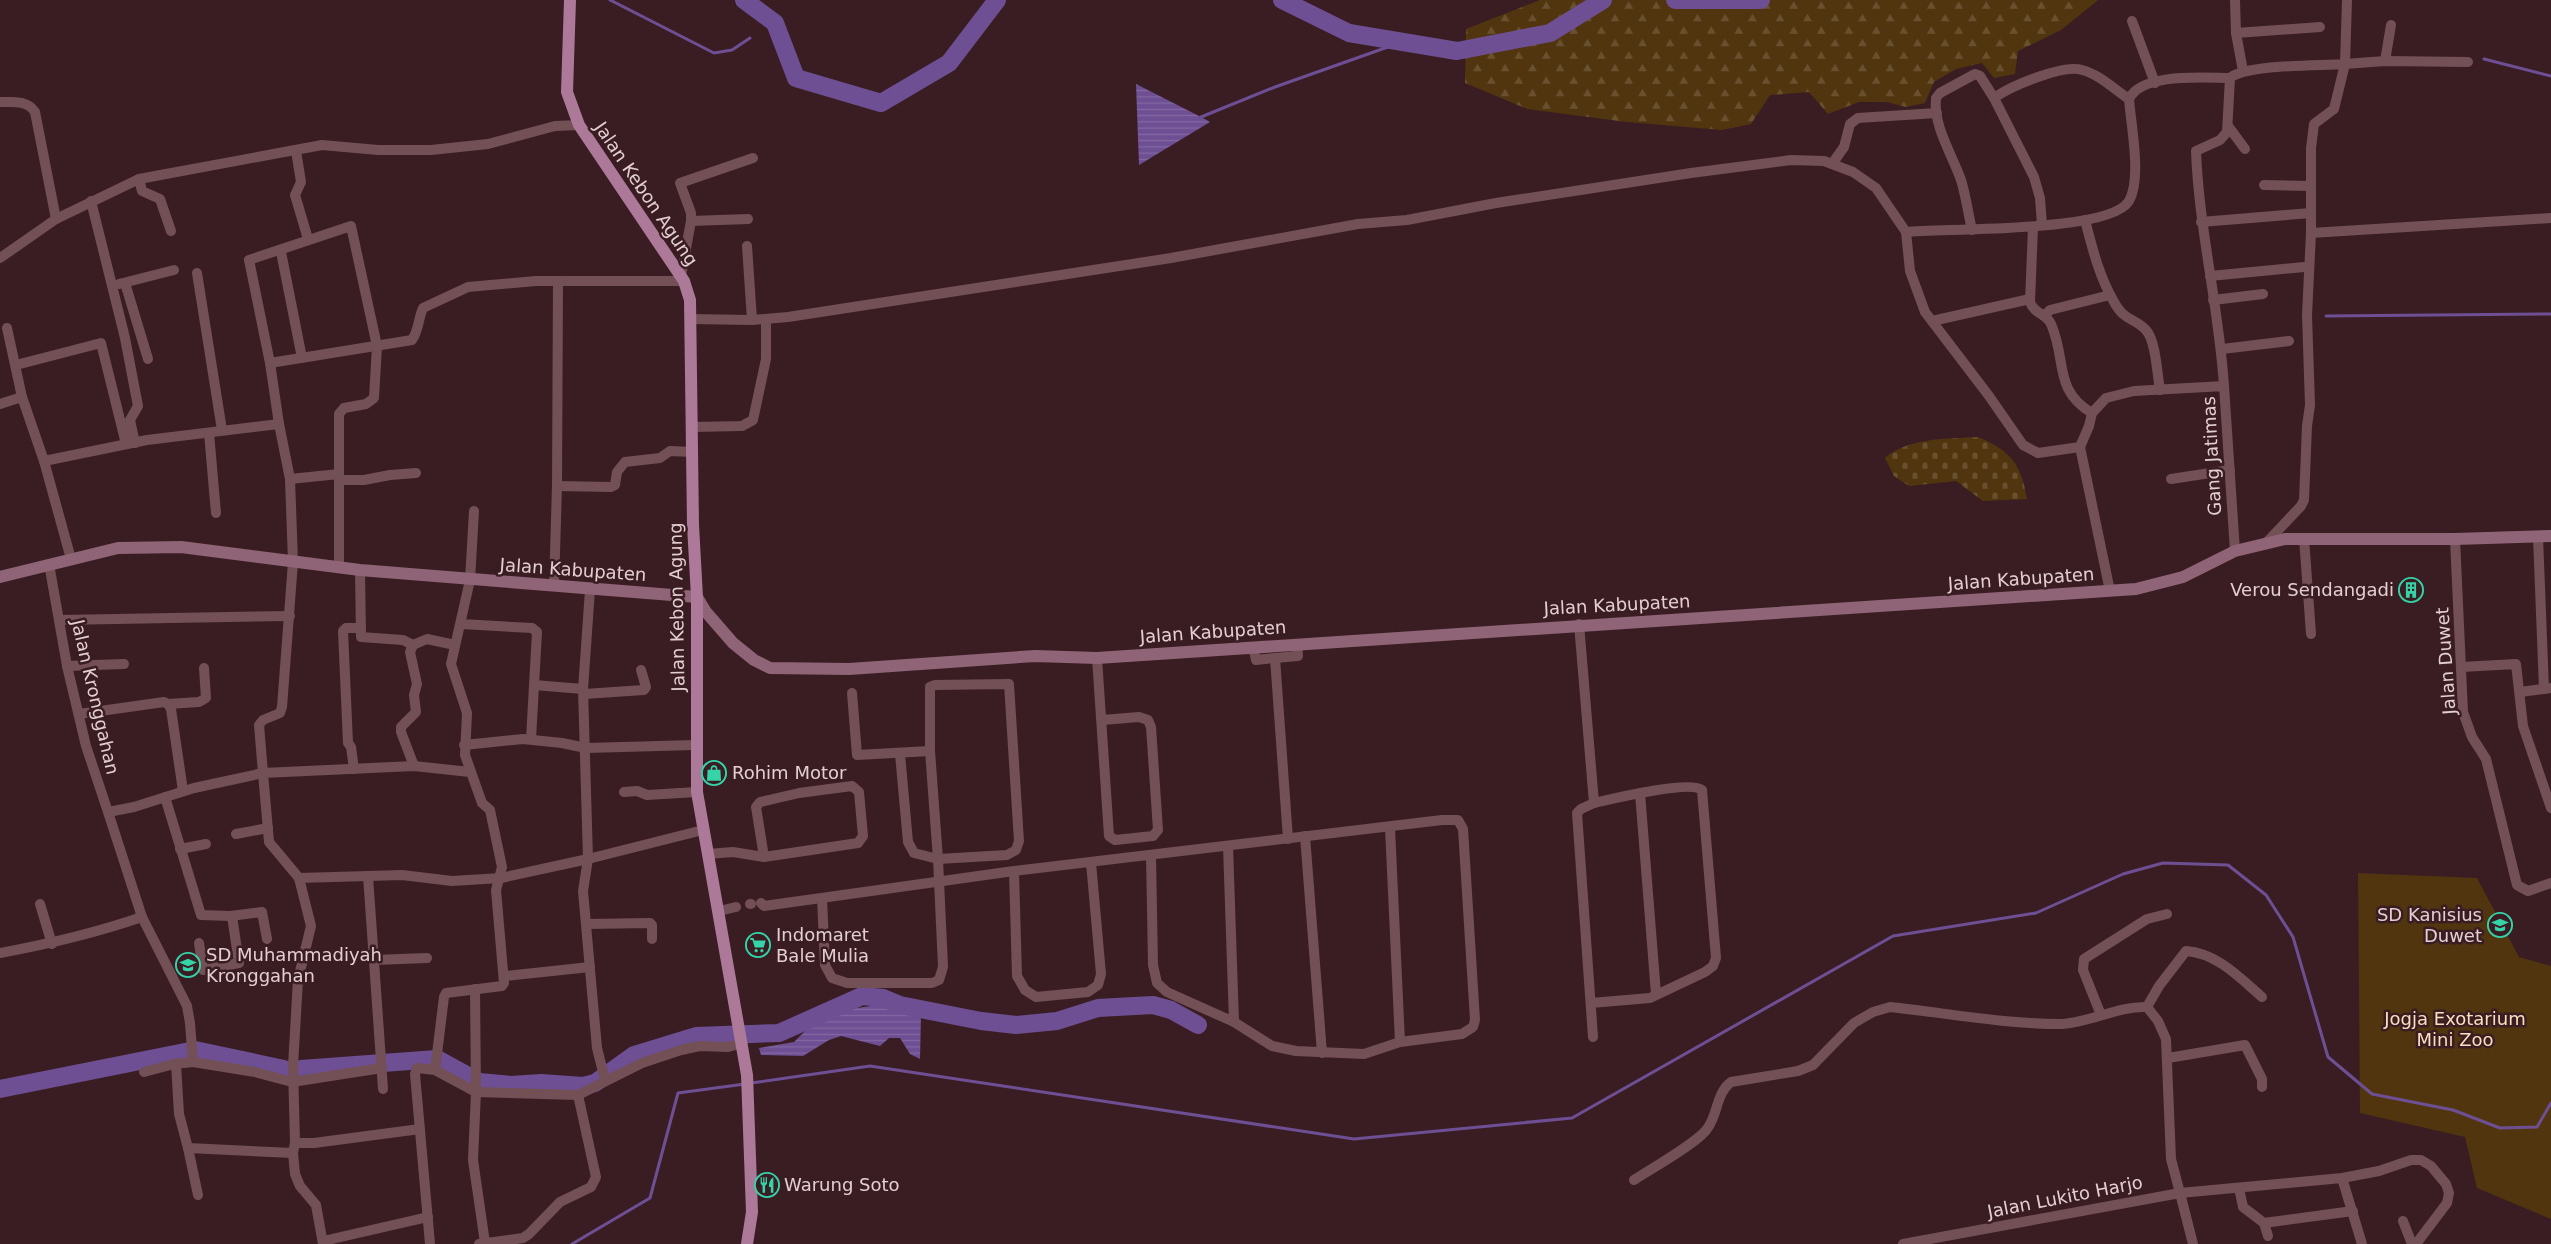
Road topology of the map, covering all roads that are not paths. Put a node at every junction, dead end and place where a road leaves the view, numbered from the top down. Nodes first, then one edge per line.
1 (570, 0) edge
2 (2235, 0) edge
3 (2347, 0) edge
4 (2132, 20) dead end
5 (2391, 25) dead end
6 (2320, 27) dead end
7 (2236, 33) junction
8 (2385, 61) junction
9 (2468, 62) dead end
10 (2344, 64) junction
11 (2243, 71) junction
12 (2230, 78) junction
13 (2155, 83) junction
14 (1994, 98) junction
15 (2129, 99) junction
16 (0, 102) edge
17 (1937, 113) junction
18 (578, 125) junction
19 (2228, 126) junction
20 (2245, 149) dead end
21 (296, 150) junction
22 (753, 158) dead end
23 (1832, 164) junction
24 (139, 180) junction
25 (2264, 184) dead end
26 (2311, 186) junction
27 (92, 201) junction
28 (2311, 213) junction
29 (2551, 218) edge
30 (56, 219) junction
31 (748, 219) dead end
32 (2084, 220) junction
33 (691, 221) junction
34 (2201, 222) junction
35 (2038, 226) junction
36 (1972, 230) junction
37 (171, 231) dead end
38 (1906, 232) junction
39 (2311, 233) junction
40 (308, 239) junction
41 (747, 246) dead end
42 (281, 252) junction
43 (0, 258) edge
44 (2304, 267) dead end
45 (174, 270) dead end
46 (197, 273) dead end
47 (2210, 276) junction
48 (683, 279) junction
49 (558, 281) junction
50 (125, 283) junction
51 (112, 286) junction
52 (2263, 294) dead end
53 (2110, 296) junction
54 (2030, 299) junction
55 (2213, 300) junction
56 (2044, 316) junction
57 (691, 319) junction
58 (766, 319) junction
59 (752, 320) junction
60 (1932, 321) junction
61 (7, 328) dead end
62 (141, 335) junction
63 (125, 338) junction
64 (2289, 341) dead end
65 (377, 346) junction
66 (2222, 350) junction
67 (302, 358) junction
68 (148, 359) dead end
69 (270, 363) junction
70 (16, 365) junction
71 (2224, 386) junction
72 (2160, 390) junction
73 (22, 397) junction
74 (0, 404) edge
75 (2092, 412) junction
76 (279, 424) junction
77 (692, 427) junction
78 (222, 430) junction
79 (209, 433) junction
80 (130, 444) junction
81 (2080, 447) junction
82 (692, 452) junction
83 (44, 461) junction
84 (2230, 470) junction
85 (416, 472) dead end
86 (339, 477) junction
87 (290, 479) junction
88 (2171, 479) dead end
89 (557, 486) junction
90 (474, 511) dead end
91 (216, 513) dead end
92 (2551, 536) edge
93 (2538, 537) junction
94 (2304, 538) junction
95 (2455, 539) junction
96 (2268, 541) junction
97 (2235, 551) junction
98 (71, 559) junction
99 (293, 562) junction
100 (49, 564) junction
101 (339, 568) junction
102 (360, 570) junction
103 (0, 577) edge
104 (470, 580) junction
105 (554, 586) junction
106 (590, 590) junction
107 (2110, 590) junction
108 (696, 596) junction
109 (290, 616) junction
110 (59, 620) junction
111 (460, 624) junction
112 (1579, 624) junction
113 (361, 628) junction
114 (2311, 634) dead end
115 (1298, 644) junction
116 (413, 645) junction
117 (455, 645) junction
118 (1253, 647) junction
119 (1098, 658) junction
120 (1275, 658) junction
121 (124, 664) dead end
122 (67, 666) junction
123 (2462, 667) junction
124 (204, 668) dead end
125 (641, 670) dead end
126 (534, 685) junction
127 (2547, 689) edge
128 (583, 691) junction
129 (2520, 692) junction
130 (852, 693) dead end
131 (168, 704) junction
132 (79, 714) junction
133 (1102, 720) junction
134 (531, 739) junction
135 (464, 745) junction
136 (695, 745) junction
137 (586, 748) junction
138 (930, 751) junction
139 (900, 754) junction
140 (414, 766) junction
141 (354, 769) junction
142 (470, 772) junction
143 (263, 773) junction
144 (2547, 782) edge
145 (183, 791) junction
146 (624, 792) dead end
147 (696, 792) junction
148 (1640, 793) junction
149 (165, 797) junction
150 (1594, 803) junction
151 (2551, 808) edge
152 (108, 812) junction
153 (268, 828) junction
154 (1390, 828) junction
155 (703, 830) junction
156 (236, 834) dead end
157 (1305, 836) junction
158 (1288, 838) junction
159 (206, 844) dead end
160 (1228, 846) junction
161 (180, 849) junction
162 (708, 854) junction
163 (1151, 856) junction
164 (764, 857) junction
165 (588, 860) junction
166 (938, 860) junction
167 (1091, 863) junction
168 (1014, 871) junction
169 (368, 876) junction
170 (299, 878) junction
171 (501, 878) junction
172 (938, 882) junction
173 (2551, 883) edge
174 (822, 898) junction
175 (40, 904) dead end
176 (754, 904) dead end
177 (736, 907) dead end
178 (719, 911) junction
179 (2167, 914) dead end
180 (232, 916) junction
181 (142, 917) junction
182 (587, 924) junction
183 (267, 939) dead end
184 (652, 939) dead end
185 (199, 943) dead end
186 (52, 944) junction
187 (0, 953) edge
188 (426, 958) dead end
189 (374, 960) junction
190 (590, 967) junction
191 (505, 976) junction
192 (475, 989) junction
193 (1656, 994) junction
194 (2262, 997) dead end
195 (1591, 1003) junction
196 (2147, 1007) junction
197 (2101, 1015) junction
198 (1234, 1022) junction
199 (1593, 1037) dead end
200 (1400, 1042) junction
201 (743, 1043) junction
202 (1322, 1053) junction
203 (2168, 1058) junction
204 (193, 1062) junction
205 (176, 1064) junction
206 (436, 1067) junction
207 (382, 1068) junction
208 (144, 1072) dead end
209 (605, 1080) junction
210 (292, 1082) junction
211 (2262, 1087) dead end
212 (383, 1089) dead end
213 (476, 1092) junction
214 (578, 1095) junction
215 (420, 1129) junction
216 (188, 1148) junction
217 (294, 1148) junction
218 (2342, 1178) junction
219 (1634, 1180) dead end
220 (2239, 1188) junction
221 (2180, 1192) junction
222 (198, 1195) dead end
223 (2353, 1211) junction
224 (428, 1217) junction
225 (2403, 1221) dead end
226 (2264, 1223) junction
227 (2268, 1236) dead end
228 (323, 1243) edge
229 (430, 1244) edge
230 (482, 1244) edge
231 (747, 1244) edge
232 (1903, 1244) edge
233 (2192, 1244) edge
234 (2362, 1244) edge
235 (2412, 1244) edge
236 (2416, 1244) edge

1 - 18 main road, Jalan Kebon Agung
2 - 7 street
3 - 10 street
4 - 13 street
5 - 8 street
6 - 7 street
7 - 11 street
8 - 9 street
8 - 10 street
10 - 11 street
10 - 26 street
11 - 12 street
12 - 13 street
12 - 19 street
13 - 15 street
14 - 15 street
14 - 17 street
14 - 35 street
15 - 32 street
16 - 30 street
17 - 23 street
17 - 36 street
18 - 21 street
18 - 48 main road, Jalan Kebon Agung
19 - 20 street
19 - 34 street
21 - 24 street
21 - 40 street
22 - 33 street
23 - 38 street
23 - 58 street
24 - 27 street
24 - 37 street
25 - 26 street
26 - 28 street
27 - 30 street
27 - 51 street
28 - 34 street
28 - 39 street
29 - 39 street
30 - 43 street
31 - 33 street
32 - 35 street
32 - 53 street
33 - 48 street
34 - 47 street
35 - 36 street
35 - 54 street
36 - 38 street
38 - 60 street
39 - 96 street
40 - 42 street
40 - 65 street
41 - 59 street
42 - 67 street
42 - 69 street
44 - 47 street
45 - 50 street
46 - 78 street
47 - 55 street
48 - 49 street
48 - 57 main road, Jalan Kebon Agung
49 - 65 street
49 - 89 street
50 - 51 street
50 - 62 street
51 - 63 street
52 - 55 street
53 - 56 street
53 - 72 street
54 - 56 street
54 - 60 street
55 - 66 street
56 - 75 street
57 - 59 street
57 - 77 main road, Jalan Kebon Agung
58 - 59 street
58 - 77 street
60 - 81 street
61 - 70 street
62 - 63 street
62 - 68 street
63 - 80 street
64 - 66 street
65 - 67 street
65 - 86 street
66 - 71 street
67 - 69 street
69 - 76 street
70 - 73 street
70 - 80 street
71 - 72 street, Gang Jatimas
71 - 84 street, Gang Jatimas
72 - 75 street, Gang Jatimas
73 - 74 street
73 - 83 street
75 - 81 street
76 - 78 street
76 - 87 street
77 - 82 main road, Jalan Kebon Agung
78 - 79 street
79 - 80 street
79 - 91 street
80 - 83 street
81 - 107 street
82 - 89 street
82 - 108 main road, Jalan Kebon Agung
83 - 98 street
84 - 88 street
84 - 97 street, Gang Jatimas
85 - 86 street
86 - 87 street
86 - 101 street
87 - 99 street
89 - 105 street
90 - 104 street
92 - 93 main road, Jalan Kabupaten
93 - 95 main road, Jalan Kabupaten
93 - 127 street
94 - 95 main road, Jalan Kabupaten
94 - 96 main road, Jalan Kabupaten
94 - 114 street
95 - 123 street, Jalan Duwet
96 - 97 main road, Jalan Kabupaten
97 - 107 main road, Jalan Kabupaten
98 - 99 main road, Jalan Kabupaten
98 - 100 main road, Jalan Kabupaten
99 - 101 main road, Jalan Kabupaten
99 - 109 street
100 - 103 main road, Jalan Kabupaten
100 - 110 street, Jalan Kronggahan
101 - 102 main road, Jalan Kabupaten
102 - 104 main road, Jalan Kabupaten
102 - 113 street
104 - 105 main road, Jalan Kabupaten
104 - 111 street
105 - 106 main road, Jalan Kabupaten
106 - 108 main road, Jalan Kabupaten
106 - 128 street
107 - 112 main road, Jalan Kabupaten
108 - 119 main road, Jalan Kabupaten
108 - 136 main road, Jalan Kebon Agung
109 - 110 street
109 - 143 street
110 - 122 street, Jalan Kronggahan
111 - 117 street
111 - 126 street
112 - 115 main road, Jalan Kabupaten
112 - 150 street
113 - 116 street
113 - 141 street
115 - 118 main road, Jalan Kabupaten
115 - 120 street
116 - 117 street
116 - 140 street
117 - 135 street
118 - 119 main road, Jalan Kabupaten
118 - 120 street
119 - 133 street
120 - 158 street
121 - 122 street
122 - 132 street, Jalan Kronggahan
123 - 129 street
123 - 173 street, Jalan Duwet
124 - 131 street
125 - 128 street
126 - 128 street
126 - 134 street
127 - 129 street
128 - 137 street
129 - 144 street
130 - 139 street
131 - 132 street
131 - 145 street
132 - 152 street, Jalan Kronggahan
133 - 133 street
134 - 135 street
134 - 137 street
135 - 142 street
136 - 137 street
136 - 147 main road, Jalan Kebon Agung
137 - 165 street
138 - 139 street
138 - 166 street
138 - 166 street
139 - 166 street
140 - 141 street
140 - 142 street
141 - 143 street
142 - 171 street
143 - 145 street
143 - 153 street
144 - 151 street
145 - 149 street
146 - 147 street
147 - 155 main road, Jalan Kebon Agung
148 - 150 street
148 - 193 street
148 - 193 street
149 - 152 street
149 - 161 street
150 - 195 street
152 - 181 street, Jalan Kronggahan
153 - 156 street
153 - 170 street
154 - 157 street
154 - 200 street
154 - 200 street
155 - 162 main road, Jalan Kebon Agung
155 - 165 street
157 - 158 street
157 - 202 street
158 - 160 street
159 - 161 street
160 - 163 street
160 - 198 street
161 - 180 street
162 - 164 street
162 - 178 main road, Jalan Kebon Agung
163 - 167 street
163 - 198 street
164 - 164 street
165 - 171 street
165 - 182 street
166 - 172 street
167 - 168 street
167 - 168 street
168 - 172 street
169 - 170 street
169 - 171 street
169 - 189 street
170 - 210 street
171 - 191 street
172 - 174 street
172 - 174 street
174 - 176 street
175 - 186 street
177 - 178 street
178 - 201 main road, Jalan Kebon Agung
179 - 197 street
180 - 183 street
180 - 185 street
181 - 186 street
181 - 204 street, Jalan Kronggahan
182 - 184 street
182 - 190 street
186 - 187 street
188 - 189 street
189 - 207 street
190 - 191 street
190 - 209 street
191 - 192 street
192 - 206 street
192 - 213 street
193 - 195 street
194 - 196 street
195 - 199 street
196 - 197 street
196 - 203 street
197 - 219 street
198 - 202 street
200 - 202 street
201 - 209 street
201 - 231 main road, Jalan Kebon Agung
203 - 211 street
203 - 221 street
204 - 205 street
204 - 210 street
205 - 208 street
205 - 216 street
206 - 213 street
206 - 215 street
207 - 210 street
207 - 212 street
209 - 214 street
210 - 217 street
213 - 214 street
213 - 230 street
214 - 230 street
215 - 217 street
215 - 224 street
216 - 217 street
216 - 222 street
217 - 228 street
218 - 220 street, Jalan Lukito Harjo
218 - 223 street
218 - 236 street, Jalan Lukito Harjo
220 - 221 street, Jalan Lukito Harjo
220 - 226 street
221 - 232 street, Jalan Lukito Harjo
221 - 233 street
223 - 226 street
223 - 234 street
224 - 228 street
224 - 229 street
225 - 235 street
226 - 227 street

